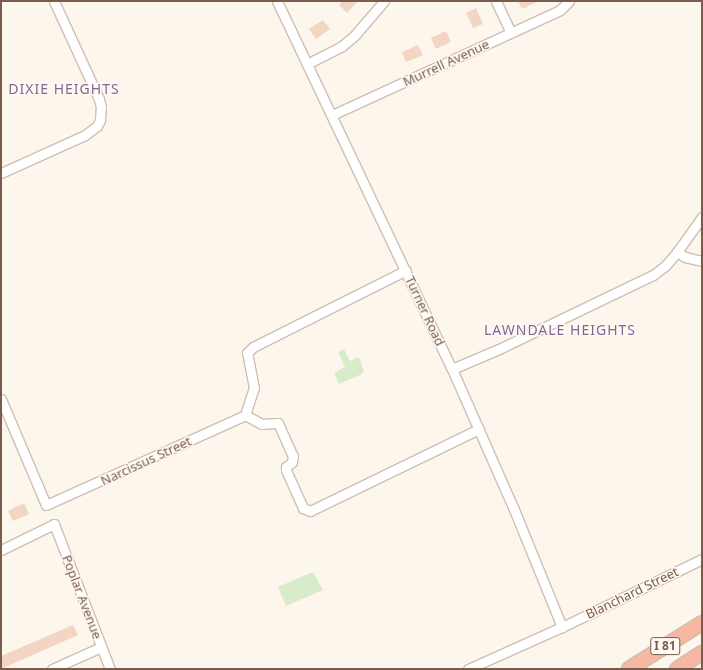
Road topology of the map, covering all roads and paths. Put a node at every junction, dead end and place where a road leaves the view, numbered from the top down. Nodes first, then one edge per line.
1 (54, 1) edge
2 (277, 1) edge
3 (384, 1) edge
4 (496, 1) edge
5 (569, 1) edge
6 (511, 33) junction
7 (307, 64) junction
8 (332, 115) junction
9 (1, 173) edge
10 (702, 217) edge
11 (677, 252) junction
12 (702, 261) edge
13 (406, 270) junction
14 (452, 369) junction
15 (2, 402) edge
16 (245, 415) junction
17 (479, 429) junction
18 (1, 550) edge
19 (702, 559) edge
20 (702, 623) edge
21 (562, 627) junction
22 (101, 647) junction
23 (702, 653) edge
24 (52, 669) edge
25 (110, 669) edge
26 (468, 669) edge
27 (629, 669) edge
28 (677, 669) edge

1 - 9 street
2 - 7 street, Turner Road
3 - 7 street
4 - 6 street
5 - 6 street, Murrell Avenue
6 - 8 street, Murrell Avenue
7 - 8 street, Turner Road
8 - 13 street, Turner Road
10 - 11 street
11 - 12 street
11 - 14 street
13 - 14 street, Turner Road
13 - 16 street
14 - 17 street, Turner Road
15 - 16 street, Narcissus Street
16 - 17 street
17 - 21 street, Turner Road
18 - 22 street, Poplar Avenue
19 - 21 street, Blanchard Street
20 - 27 highway, I 81
21 - 26 street, Blanchard Street
22 - 24 street
22 - 25 street, Poplar Avenue
23 - 28 highway, I 81

